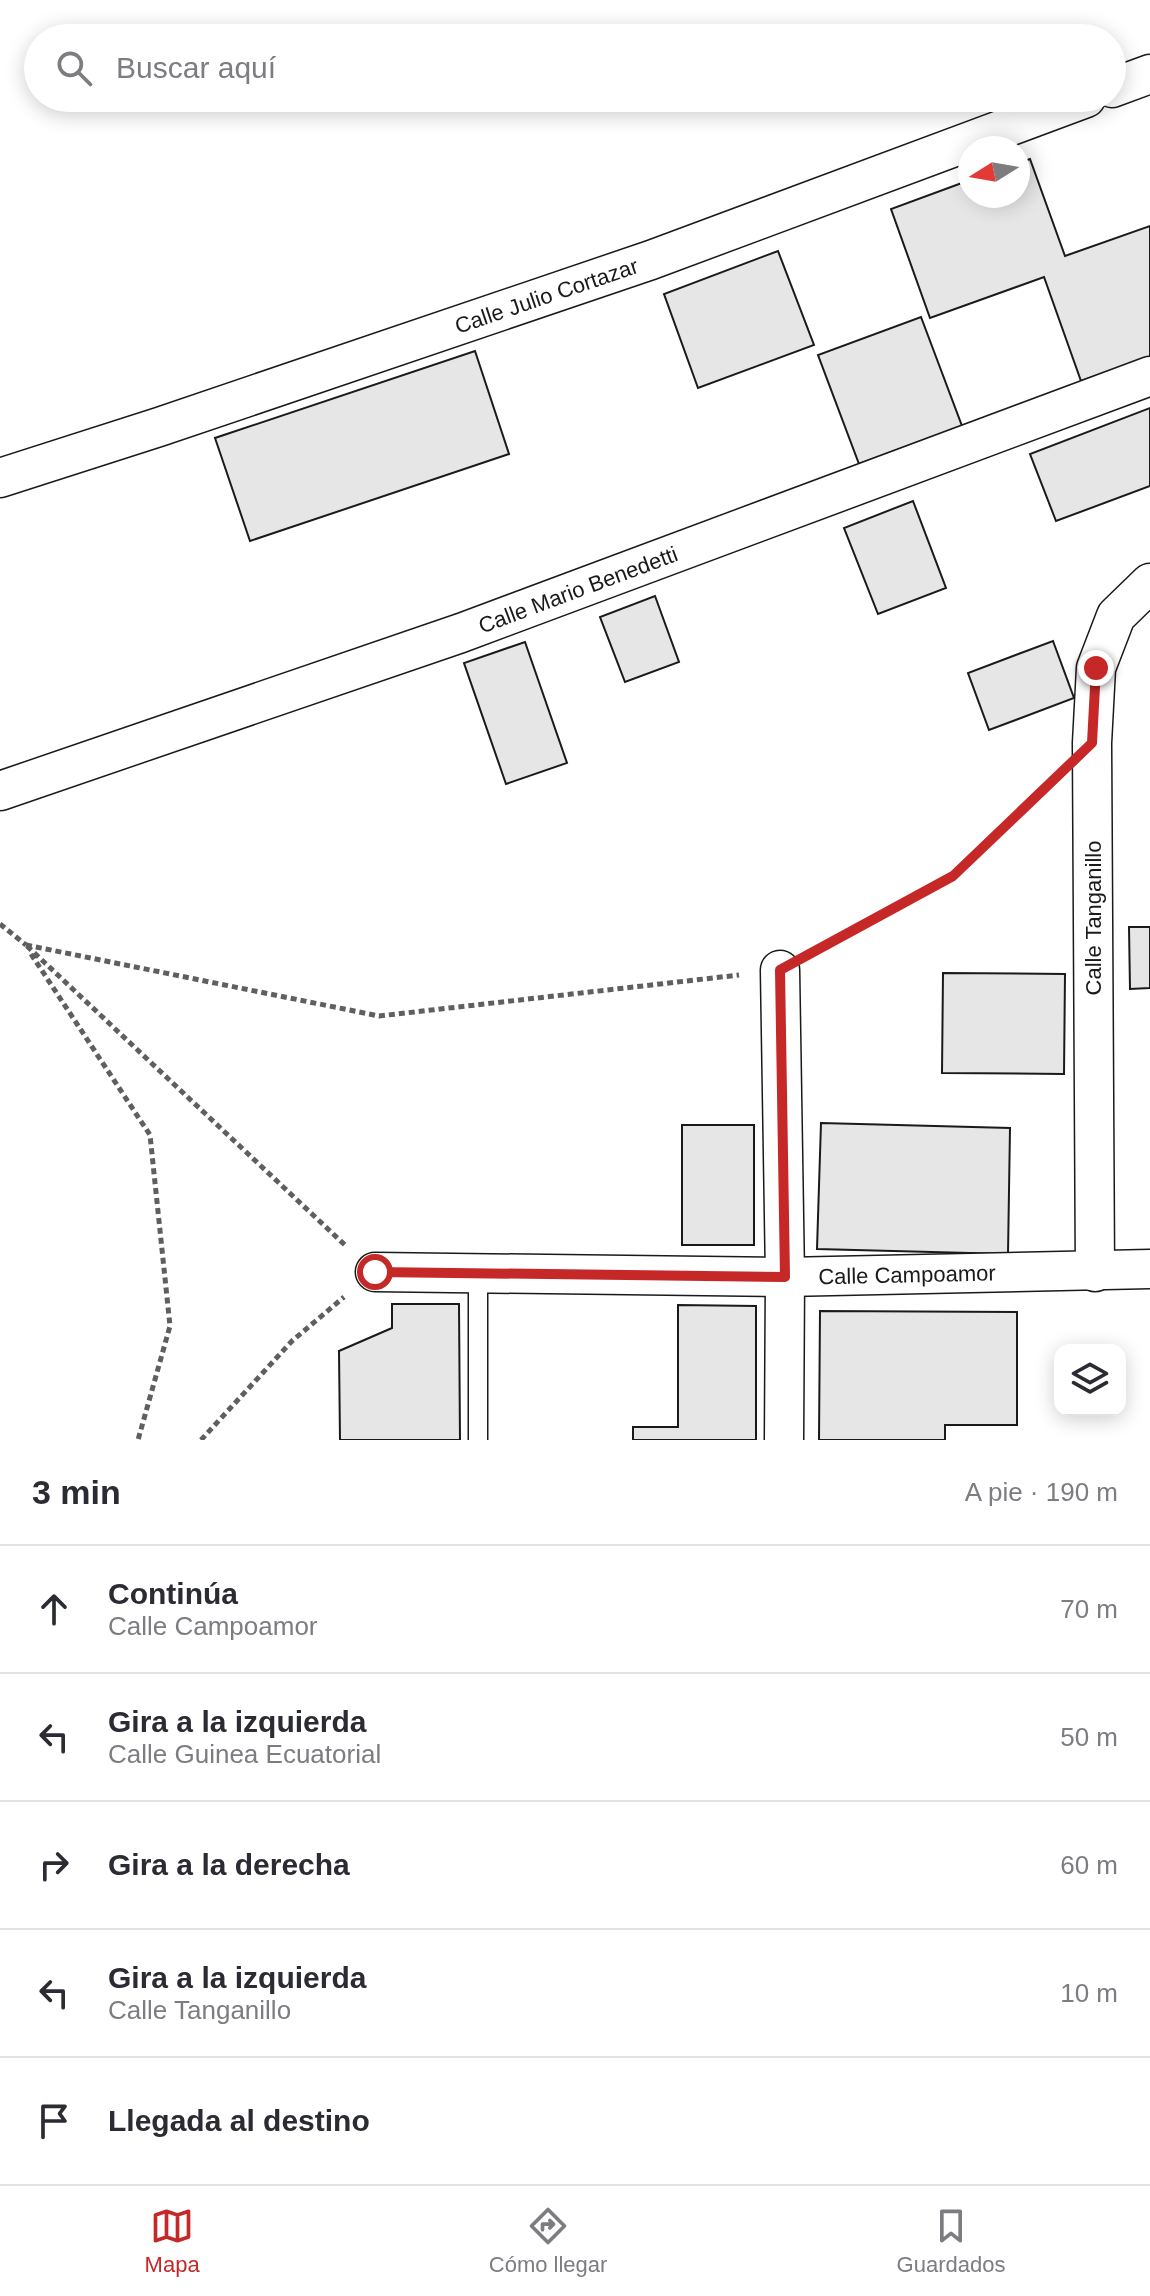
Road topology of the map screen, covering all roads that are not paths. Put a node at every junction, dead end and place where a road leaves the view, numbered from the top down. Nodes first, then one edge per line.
1 (1150, 74) edge
2 (1126, 83) edge
3 (1048, 112) edge
4 (1150, 376) edge
5 (0, 478) edge
6 (1150, 583) edge
7 (0, 791) edge
8 (780, 970) road end
9 (1150, 1269) edge
10 (375, 1272) road end
11 (1095, 1272) junction
12 (478, 1273) junction
13 (785, 1277) junction
14 (478, 1440) edge
15 (784, 1440) edge

1 - 2 street
3 - 5 street, Calle Julio Cortazar
4 - 7 street, Calle Mario Benedetti
6 - 11 street, Calle Tanganillo
8 - 13 street
9 - 11 street, Calle Campoamor
10 - 12 street, Calle Campoamor
11 - 13 street, Calle Campoamor
12 - 13 street, Calle Campoamor
12 - 14 lane
13 - 15 street

